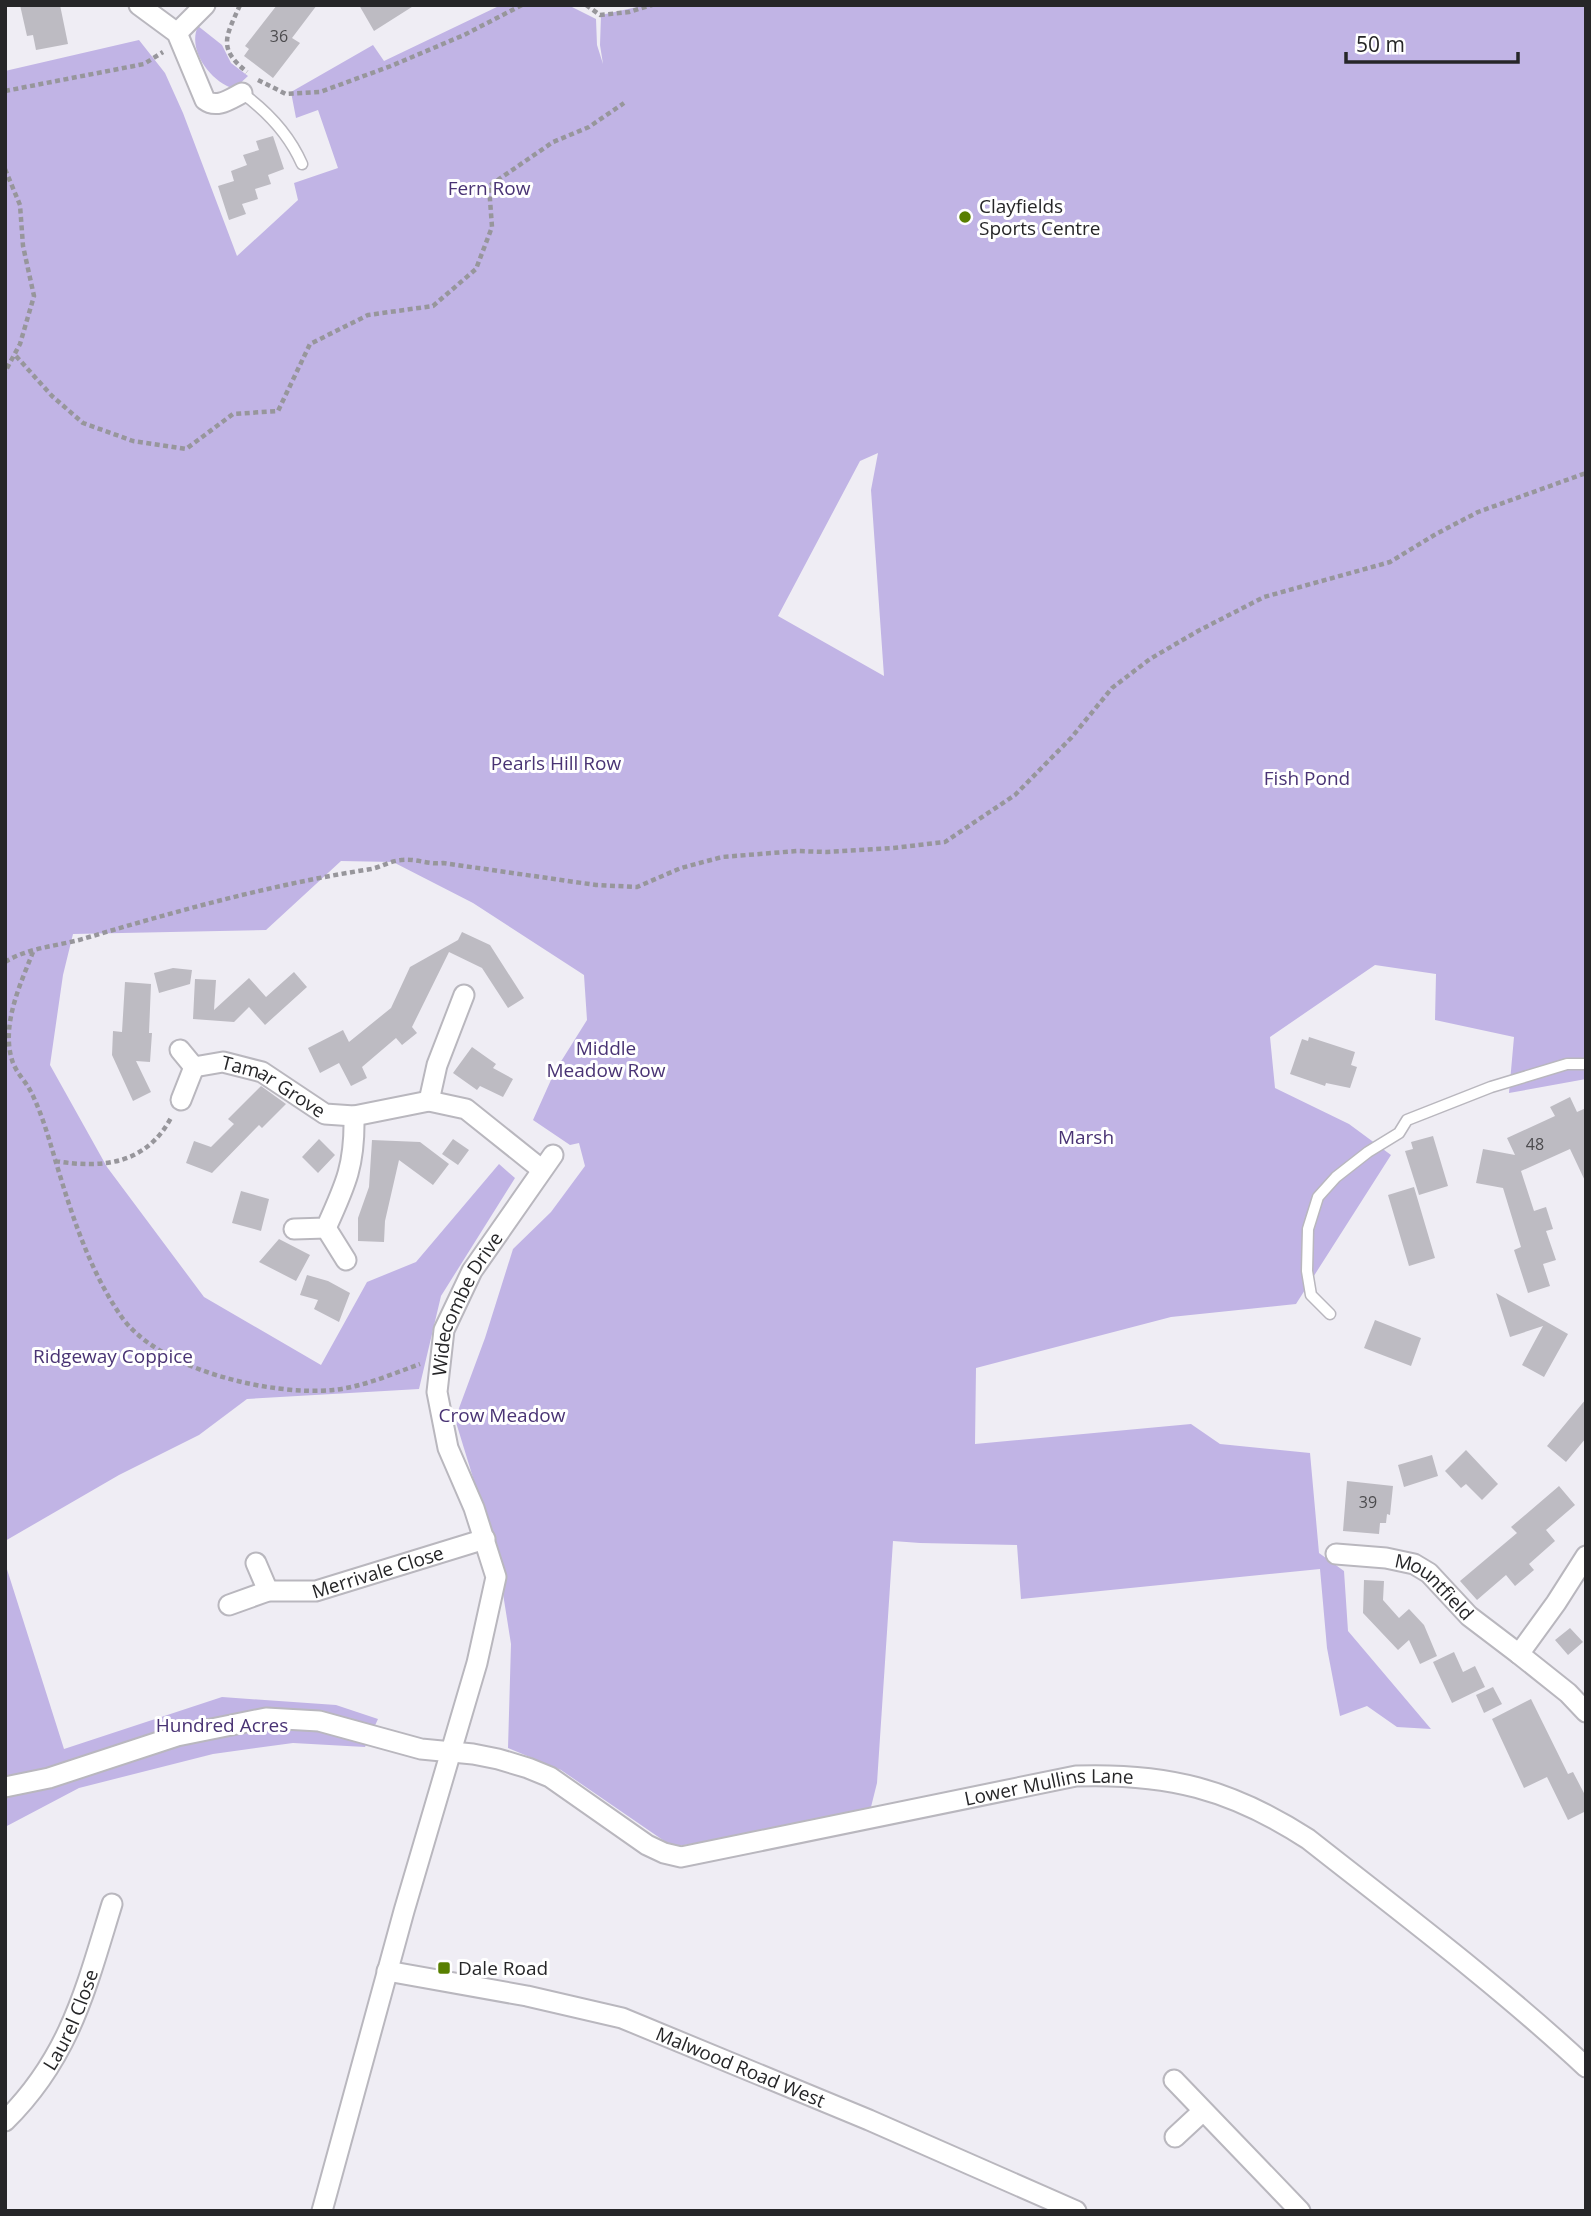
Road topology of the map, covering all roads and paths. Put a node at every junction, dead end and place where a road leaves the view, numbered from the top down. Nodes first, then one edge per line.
1 (139, 5) edge
2 (205, 5) edge
3 (240, 5) edge
4 (522, 5) edge
5 (586, 5) edge
6 (652, 5) edge
7 (179, 37) junction
8 (5, 91) edge
9 (242, 93) joint
10 (624, 103) dead end
11 (302, 164) dead end
12 (5, 169) edge
13 (16, 356) junction
14 (5, 372) edge
15 (1586, 473) edge
16 (34, 951) junction
17 (5, 962) edge
18 (464, 995) dead end
19 (180, 1050) dead end
20 (1586, 1064) edge
21 (194, 1067) junction
22 (181, 1100) joint
23 (429, 1101) junction
24 (354, 1116) junction
25 (55, 1161) junction
26 (547, 1162) joint
27 (326, 1228) junction
28 (294, 1229) dead end
29 (346, 1260) dead end
30 (1330, 1314) dead end
31 (441, 1357) junction
32 (485, 1539) junction
33 (1336, 1554) dead end
34 (1586, 1556) edge
35 (256, 1563) dead end
36 (268, 1591) junction
37 (229, 1605) dead end
38 (1520, 1654) junction
39 (1586, 1712) edge
40 (451, 1752) junction
41 (5, 1787) edge
42 (112, 1904) dead end
43 (387, 1971) junction
44 (1586, 2067) edge
45 (1174, 2080) dead end
46 (1203, 2111) junction
47 (5, 2121) edge
48 (1175, 2137) dead end
49 (322, 2211) edge
50 (1076, 2211) edge
51 (1300, 2211) edge

1 - 7 street
2 - 7 street
3 - 4 path
5 - 6 path
7 - 8 path
7 - 9 street
9 - 11 lane
10 - 13 path
12 - 13 path
13 - 14 path
15 - 16 path
16 - 17 path
16 - 25 path
18 - 23 street
19 - 21 street, Tamar Grove
20 - 30 lane
21 - 22 street, Tamar Grove
21 - 24 street, Tamar Grove
22 - 25 path
23 - 24 street, Tamar Grove
23 - 26 street, Tamar Grove
24 - 27 street, Tamar Grove
25 - 31 path
26 - 31 street, Widecombe Drive
27 - 28 street
27 - 29 street
31 - 32 street, Widecombe Drive
32 - 36 street, Merrivale Close
32 - 40 street, Widecombe Drive
33 - 38 street, Mountfield
34 - 38 street
35 - 36 street
36 - 37 street, Merrivale Close
38 - 39 street, Mountfield
40 - 41 street, Lower Mullins Lane
40 - 43 street
40 - 44 street, Lower Mullins Lane
42 - 47 street, Laurel Close
43 - 49 street
43 - 50 street, Malwood Road West
45 - 46 street
46 - 48 street
46 - 51 street

